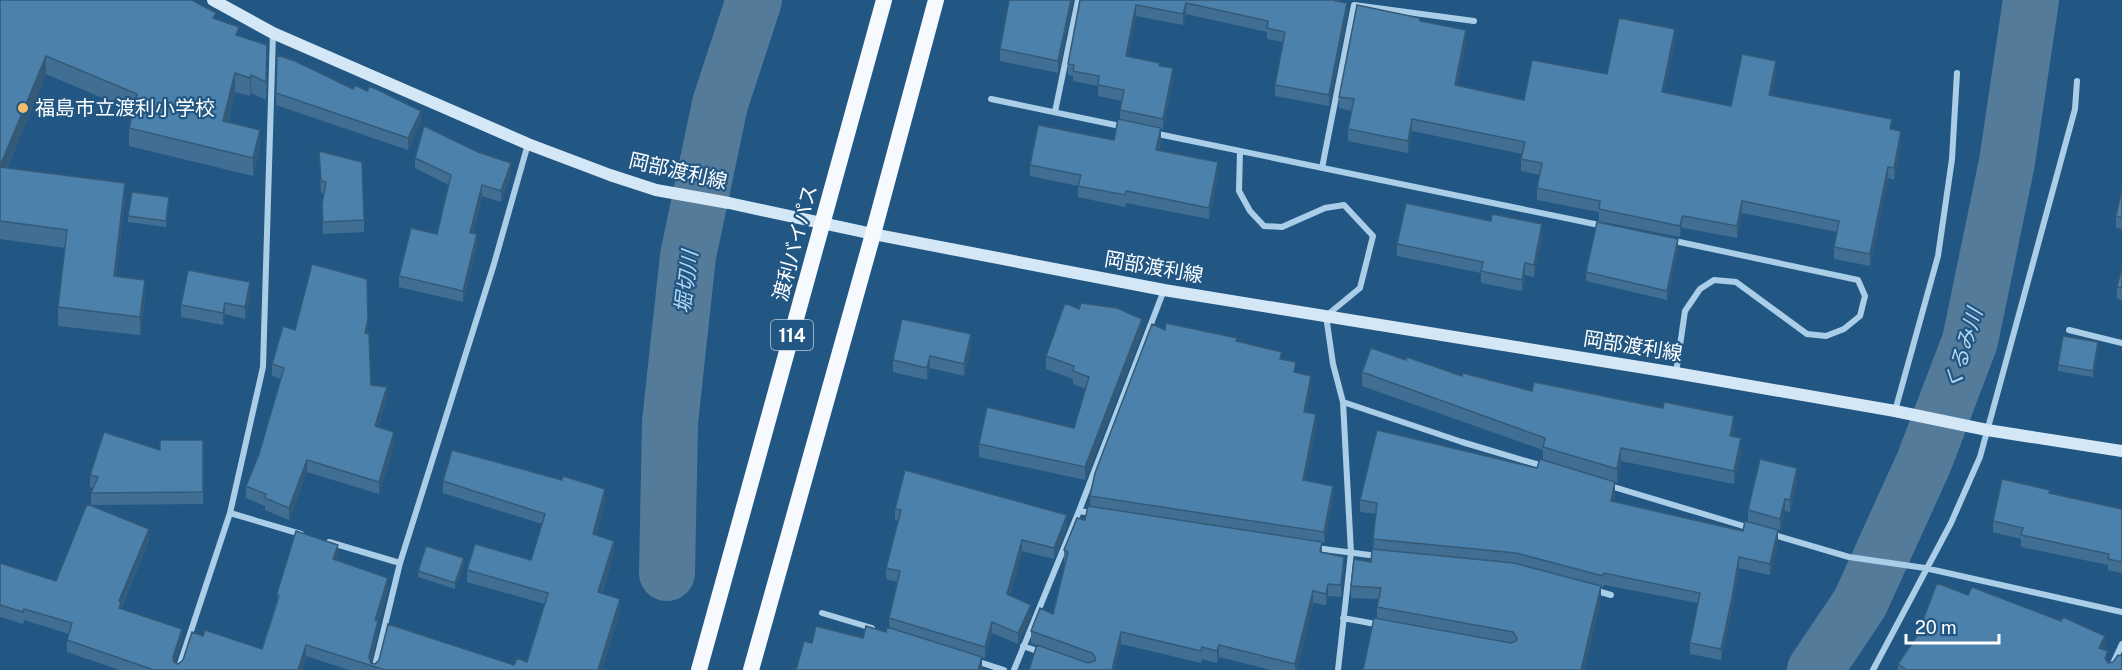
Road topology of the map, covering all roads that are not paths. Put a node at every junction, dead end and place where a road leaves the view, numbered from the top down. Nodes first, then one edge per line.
1 (213, 0) edge
2 (884, 0) edge
3 (936, 0) edge
4 (1078, 0) edge
5 (1474, 21) dead end
6 (273, 33) junction
7 (1957, 73) dead end
8 (2078, 81) dead end
9 (991, 99) dead end
10 (1056, 112) junction
11 (1136, 129) edge
12 (1148, 132) edge
13 (528, 144) junction
14 (1240, 151) junction
15 (1322, 168) junction
16 (822, 224) junction
17 (1613, 228) edge
18 (873, 234) junction
19 (1660, 238) edge
20 (1164, 290) junction
21 (1326, 316) junction
22 (2069, 330) dead end
23 (2122, 343) edge
24 (1676, 373) junction
25 (1344, 402) junction
26 (1902, 412) junction
27 (1987, 430) junction
28 (2122, 451) edge
29 (1553, 469) edge
30 (1599, 483) edge
31 (1079, 511) junction
32 (230, 513) junction
33 (1103, 515) edge
34 (309, 536) edge
35 (321, 540) edge
36 (1304, 546) edge
37 (1351, 553) junction
38 (1386, 556) edge
39 (400, 563) junction
40 (1926, 569) junction
41 (1590, 589) edge
42 (1611, 595) dead end
43 (2122, 612) edge
44 (822, 613) dead end
45 (1343, 618) junction
46 (1389, 627) edge
47 (879, 631) edge
48 (2122, 644) edge
49 (1023, 646) junction
50 (1046, 654) edge
51 (970, 659) edge
52 (178, 670) edge
53 (374, 670) edge
54 (699, 670) edge
55 (751, 670) edge
56 (1004, 670) edge
57 (1014, 670) edge
58 (1338, 670) edge
59 (1873, 670) edge
60 (2110, 670) edge

1 - 6 main road, 岡部渡利線
2 - 16 highway, 渡利バイパス / 114
3 - 18 highway, 114
4 - 10 street
5 - 15 street
6 - 13 main road, 岡部渡利線
6 - 32 street
7 - 26 street
8 - 27 street
9 - 10 street
10 - 11 street
12 - 14 street
13 - 16 main road, 岡部渡利線
13 - 39 street
14 - 15 street
14 - 21 street
15 - 17 street
16 - 18 main road, 岡部渡利線
16 - 54 highway, 渡利バイパス / 114
18 - 20 main road, 岡部渡利線
18 - 55 highway, 114
19 - 24 street
20 - 21 main road, 岡部渡利線
20 - 31 street
21 - 24 main road, 岡部渡利線
21 - 25 street
22 - 23 street
24 - 26 main road, 岡部渡利線
25 - 29 street
25 - 37 street
26 - 27 main road, 岡部渡利線
27 - 28 main road, 岡部渡利線
27 - 40 street
30 - 40 street
31 - 33 street
31 - 49 street
32 - 34 street
32 - 52 street
35 - 39 street
36 - 37 street
37 - 38 street
37 - 45 street
39 - 53 street
40 - 43 street
40 - 59 street
41 - 42 street
44 - 47 street
45 - 46 street
45 - 58 street
48 - 60 street
49 - 50 street
49 - 57 street
51 - 56 street

